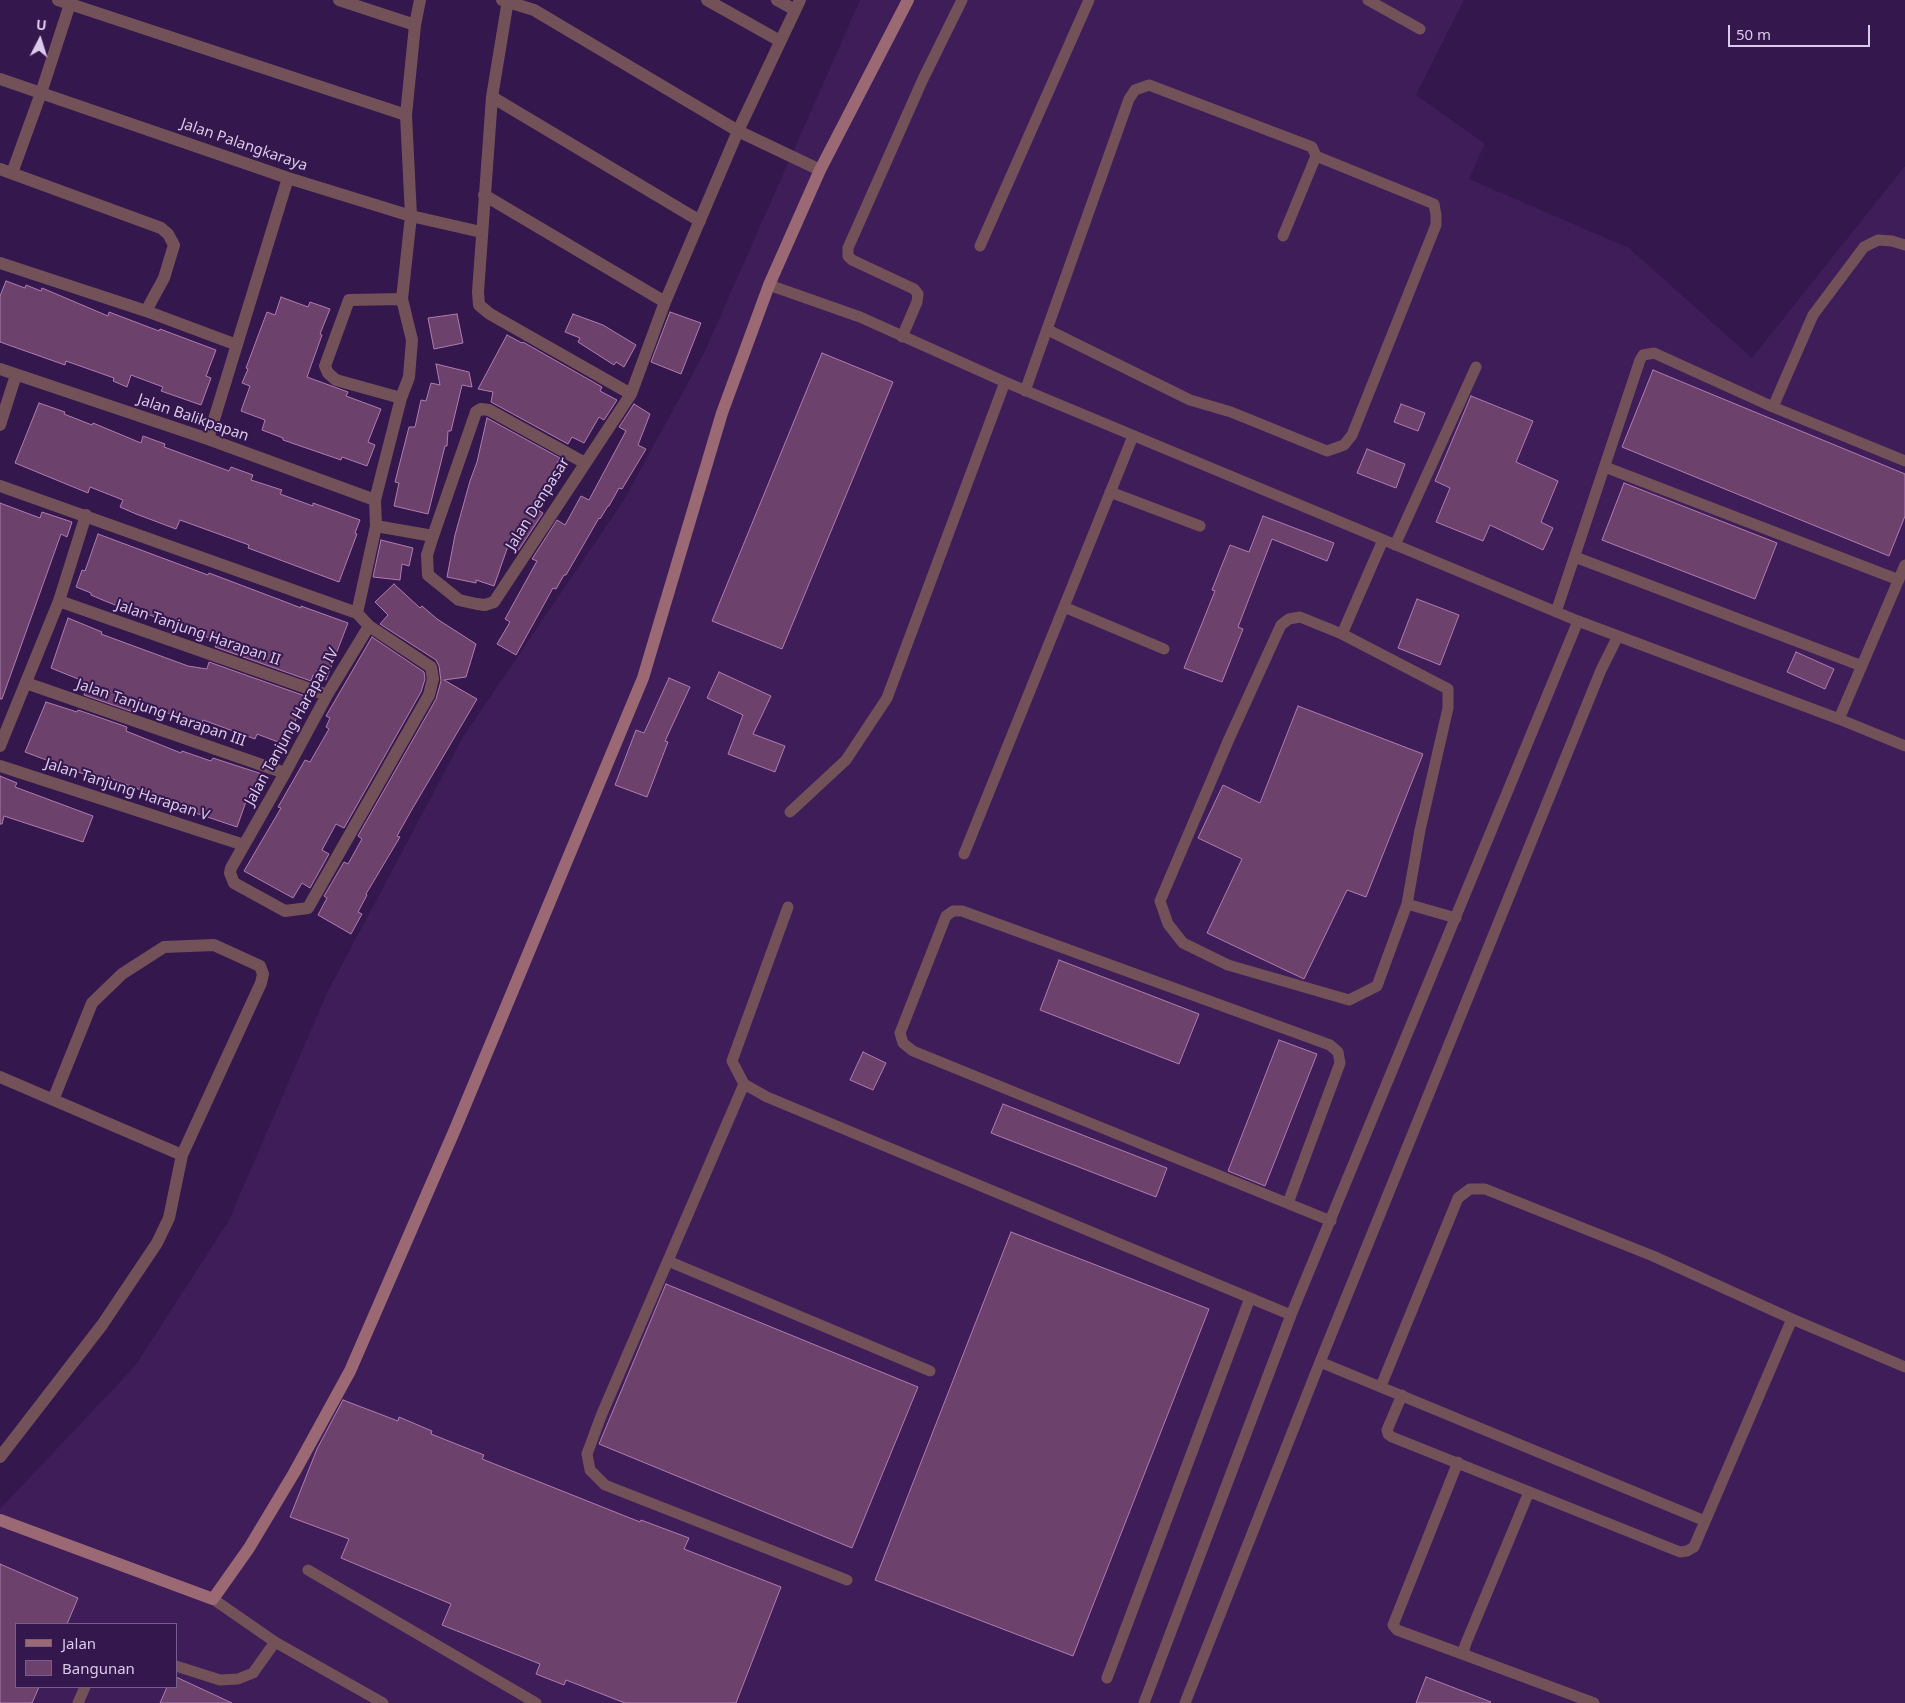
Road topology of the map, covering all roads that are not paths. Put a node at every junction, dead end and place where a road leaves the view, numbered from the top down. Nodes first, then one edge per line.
1 (338, 0) edge
2 (420, 0) edge
3 (707, 0) edge
4 (776, 0) edge
5 (908, 0) edge
6 (962, 0) edge
7 (1089, 0) edge
8 (1368, 0) edge
9 (506, 1) edge
10 (64, 2) edge
11 (537, 5) edge
12 (797, 5) edge
13 (415, 25) junction
14 (1420, 29) dead end
15 (780, 41) junction
16 (0, 79) edge
17 (41, 93) junction
18 (492, 97) junction
19 (406, 115) junction
20 (738, 131) junction
21 (1316, 156) junction
22 (820, 170) junction
23 (6, 171) edge
24 (288, 178) junction
25 (484, 195) junction
26 (411, 216) junction
27 (700, 220) junction
28 (481, 232) junction
29 (1283, 236) dead end
30 (1905, 245) edge
31 (980, 246) dead end
32 (0, 264) edge
33 (769, 285) junction
34 (402, 299) junction
35 (665, 302) junction
36 (146, 311) junction
37 (1048, 330) junction
38 (902, 337) junction
39 (238, 345) junction
40 (1476, 367) dead end
41 (0, 369) edge
42 (16, 375) junction
43 (1005, 382) junction
44 (1025, 391) junction
45 (631, 394) junction
46 (400, 398) junction
47 (1773, 407) junction
48 (0, 425) edge
49 (1133, 436) junction
50 (208, 439) junction
51 (1905, 461) edge
52 (585, 463) junction
53 (1605, 467) junction
54 (0, 486) edge
55 (1110, 492) junction
56 (376, 500) junction
57 (86, 516) junction
58 (376, 526) junction
59 (1200, 526) dead end
60 (433, 536) junction
61 (1383, 540) junction
62 (1395, 545) junction
63 (1575, 557) junction
64 (1905, 565) edge
65 (1899, 580) junction
66 (59, 601) junction
67 (1064, 607) junction
68 (357, 612) junction
69 (1556, 612) junction
70 (1578, 621) junction
71 (369, 626) junction
72 (1342, 634) junction
73 (1618, 636) junction
74 (1164, 649) dead end
75 (1862, 666) junction
76 (26, 683) junction
77 (326, 695) junction
78 (1839, 719) junction
79 (0, 746) edge
80 (1905, 746) edge
81 (0, 766) edge
82 (285, 773) junction
83 (790, 812) dead end
84 (244, 845) junction
85 (964, 854) dead end
86 (1407, 904) junction
87 (788, 907) dead end
88 (1456, 918) junction
89 (0, 1077) edge
90 (744, 1084) junction
91 (53, 1100) junction
92 (182, 1155) junction
93 (1288, 1203) junction
94 (1331, 1220) junction
95 (668, 1262) junction
96 (1250, 1298) junction
97 (1291, 1315) junction
98 (1792, 1319) junction
99 (1320, 1362) junction
100 (1905, 1367) edge
101 (930, 1371) dead end
102 (1381, 1386) junction
103 (1402, 1395) junction
104 (0, 1457) edge
105 (1458, 1462) junction
106 (1529, 1492) junction
107 (3, 1521) edge
108 (1705, 1521) junction
109 (308, 1570) dead end
110 (847, 1580) dead end
111 (213, 1599) junction
112 (275, 1642) junction
113 (1465, 1655) junction
114 (178, 1667) edge
115 (1108, 1678) dead end
116 (85, 1688) edge
117 (78, 1703) edge
118 (383, 1703) edge
119 (536, 1703) edge
120 (1144, 1703) edge
121 (1185, 1703) edge
122 (1594, 1703) edge

1 - 13 street
2 - 13 street
3 - 15 street
4 - 12 street
5 - 22 main road
6 - 38 lane
7 - 31 lane
8 - 14 lane
9 - 11 street
9 - 18 street
10 - 17 street
10 - 19 street
11 - 20 street
12 - 15 street
13 - 19 street
15 - 20 street
16 - 17 street, Jalan Palangkaraya
17 - 23 street
17 - 24 street, Jalan Palangkaraya
18 - 25 street
18 - 27 street
19 - 26 street
20 - 22 street
20 - 27 street
21 - 29 lane
21 - 37 lane
21 - 37 lane
22 - 33 main road
23 - 36 street
24 - 26 street, Jalan Palangkaraya
24 - 39 street
25 - 28 street
25 - 35 street
26 - 28 street, Jalan Palangkaraya
26 - 34 street
27 - 35 street
28 - 45 street
30 - 47 lane
32 - 36 street
33 - 38 lane
33 - 111 main road
34 - 46 street
34 - 46 street
35 - 45 street
36 - 39 street
37 - 44 lane
38 - 43 lane
39 - 50 street
40 - 62 lane
41 - 42 street, Jalan Balikpapan
42 - 48 street
42 - 50 street, Jalan Balikpapan
43 - 44 lane
43 - 83 lane
44 - 49 lane
45 - 52 street
46 - 56 street
47 - 51 lane
47 - 53 lane
49 - 55 lane
49 - 61 lane
50 - 56 street, Jalan Balikpapan
52 - 60 street, Jalan Denpasar
52 - 60 street, Jalan Denpasar
53 - 63 lane
53 - 65 lane
54 - 57 street
55 - 59 lane
55 - 67 lane
56 - 58 street
57 - 66 street
57 - 68 street
58 - 60 street
58 - 68 street
61 - 62 lane
61 - 72 lane
62 - 69 lane
63 - 69 lane
63 - 75 lane
64 - 65 lane
65 - 75 lane
66 - 76 street
66 - 77 street, Jalan Tanjung Harapan II
67 - 74 lane
67 - 85 lane
68 - 71 street
69 - 70 lane
70 - 73 lane
70 - 88 lane
71 - 77 street, Jalan Tanjung Harapan IV
71 - 84 street, Jalan Tanjung Harapan IV
72 - 86 lane
72 - 86 lane
73 - 78 lane
73 - 99 lane
75 - 78 lane
76 - 79 street
76 - 82 street, Jalan Tanjung Harapan III
77 - 82 street, Jalan Tanjung Harapan IV
78 - 80 lane
81 - 84 street, Jalan Tanjung Harapan V
82 - 84 street, Jalan Tanjung Harapan IV
86 - 88 lane
87 - 90 lane
88 - 94 lane
89 - 91 street
90 - 95 lane
90 - 96 lane
91 - 92 street
91 - 92 street
92 - 104 street
93 - 93 lane
93 - 94 lane
94 - 97 lane
95 - 101 lane
95 - 110 lane
96 - 97 lane
96 - 115 lane
97 - 120 lane
98 - 100 lane
98 - 102 lane
98 - 108 lane
99 - 102 lane
99 - 121 lane
102 - 103 lane
103 - 105 lane
103 - 108 lane
105 - 106 lane
105 - 113 lane
106 - 108 lane
106 - 113 lane
107 - 111 main road
109 - 119 lane
111 - 112 lane
112 - 114 lane
112 - 118 lane
113 - 122 lane
116 - 117 lane

